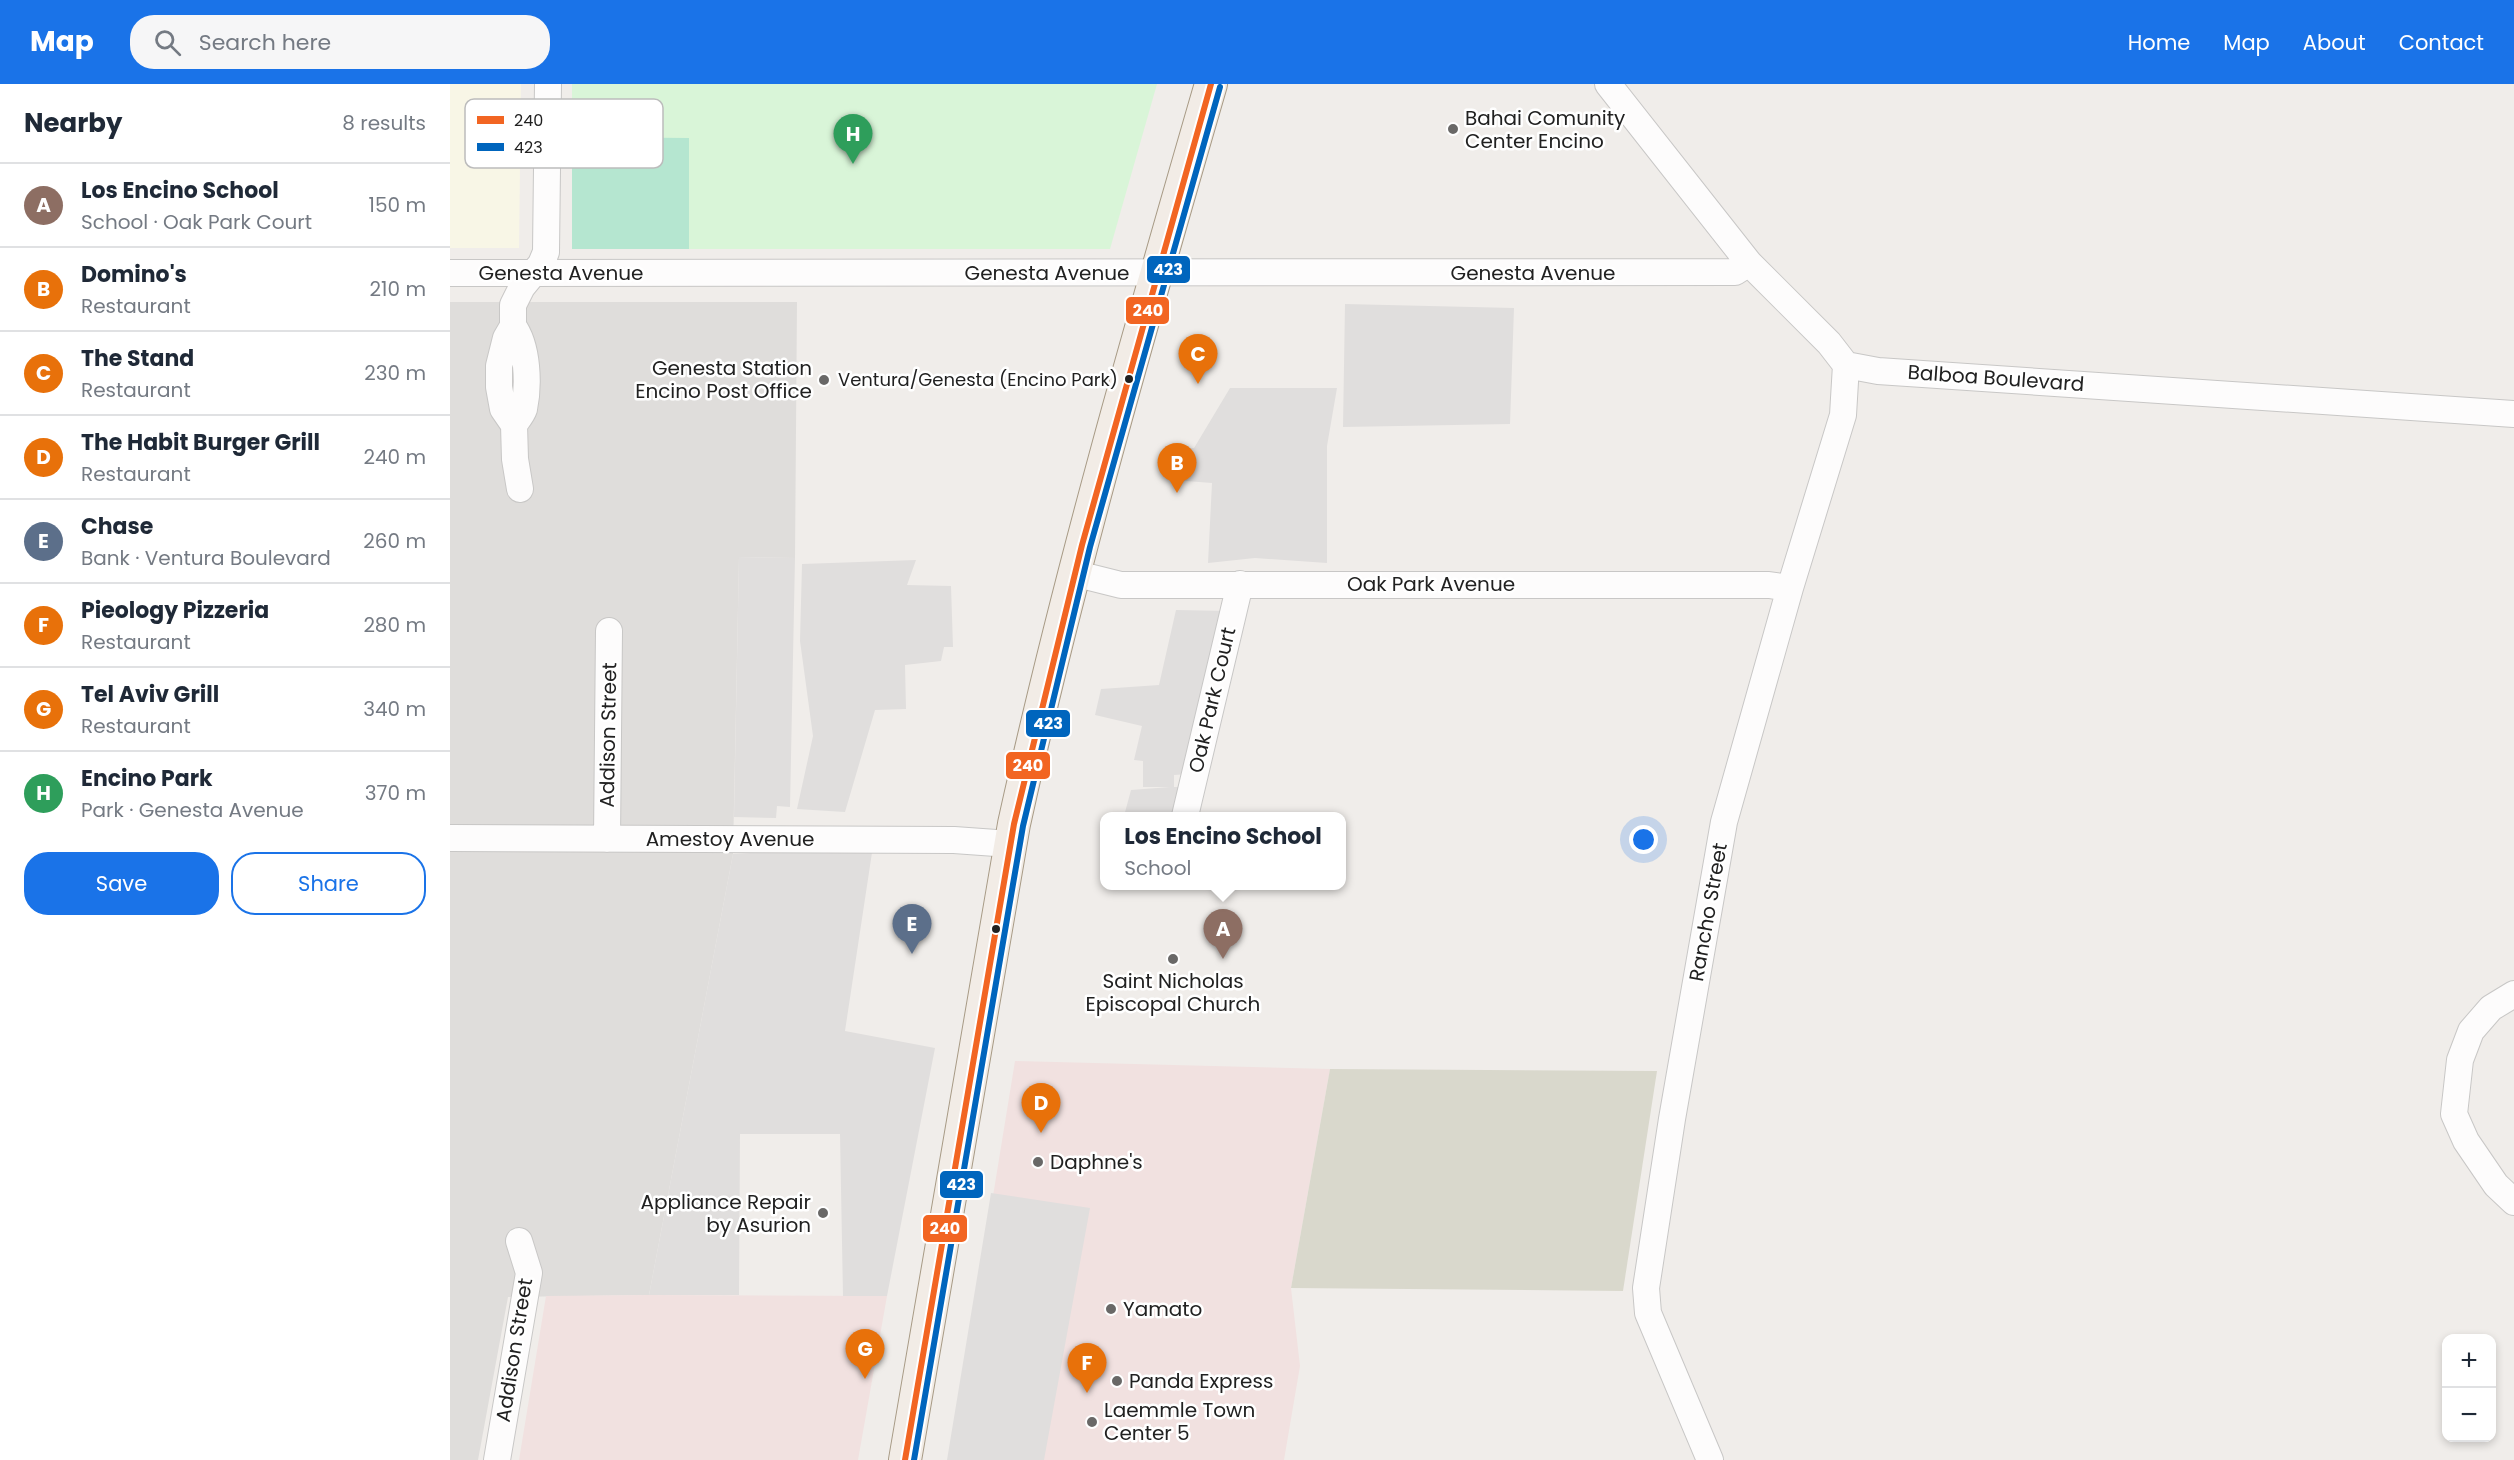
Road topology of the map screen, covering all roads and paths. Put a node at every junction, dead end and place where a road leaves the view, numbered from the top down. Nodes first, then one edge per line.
1 (548, 84) edge
2 (1211, 84) edge
3 (1608, 84) edge
4 (548, 99) edge
5 (547, 168) edge
6 (1749, 263) junction
7 (450, 273) edge
8 (533, 273) junction
9 (1156, 273) junction
10 (1846, 365) junction
11 (2514, 414) edge
12 (520, 489) dead end
13 (1073, 573) junction
14 (1240, 584) junction
15 (1790, 588) junction
16 (609, 631) dead end
17 (1186, 812) edge
18 (450, 838) edge
19 (607, 838) junction
20 (1010, 844) junction
21 (2514, 994) edge
22 (2514, 1202) edge
23 (519, 1241) dead end
24 (496, 1460) edge
25 (905, 1460) edge
26 (1710, 1460) edge

1 - 4 street
2 - 9 main road
3 - 6 street
5 - 8 street
6 - 9 street, Genesta Avenue
6 - 10 street
7 - 8 street, Genesta Avenue
8 - 9 street, Genesta Avenue
8 - 12 street
9 - 13 main road
10 - 11 street, Balboa Boulevard
10 - 15 street, Rancho Street
13 - 14 street, Oak Park Avenue
13 - 20 main road
14 - 15 street, Oak Park Avenue
14 - 17 street, Oak Park Court
15 - 26 street, Rancho Street
16 - 19 street, Addison Street
18 - 19 street, Amestoy Avenue
19 - 20 street, Amestoy Avenue
20 - 25 main road
21 - 22 street
23 - 24 street, Addison Street

